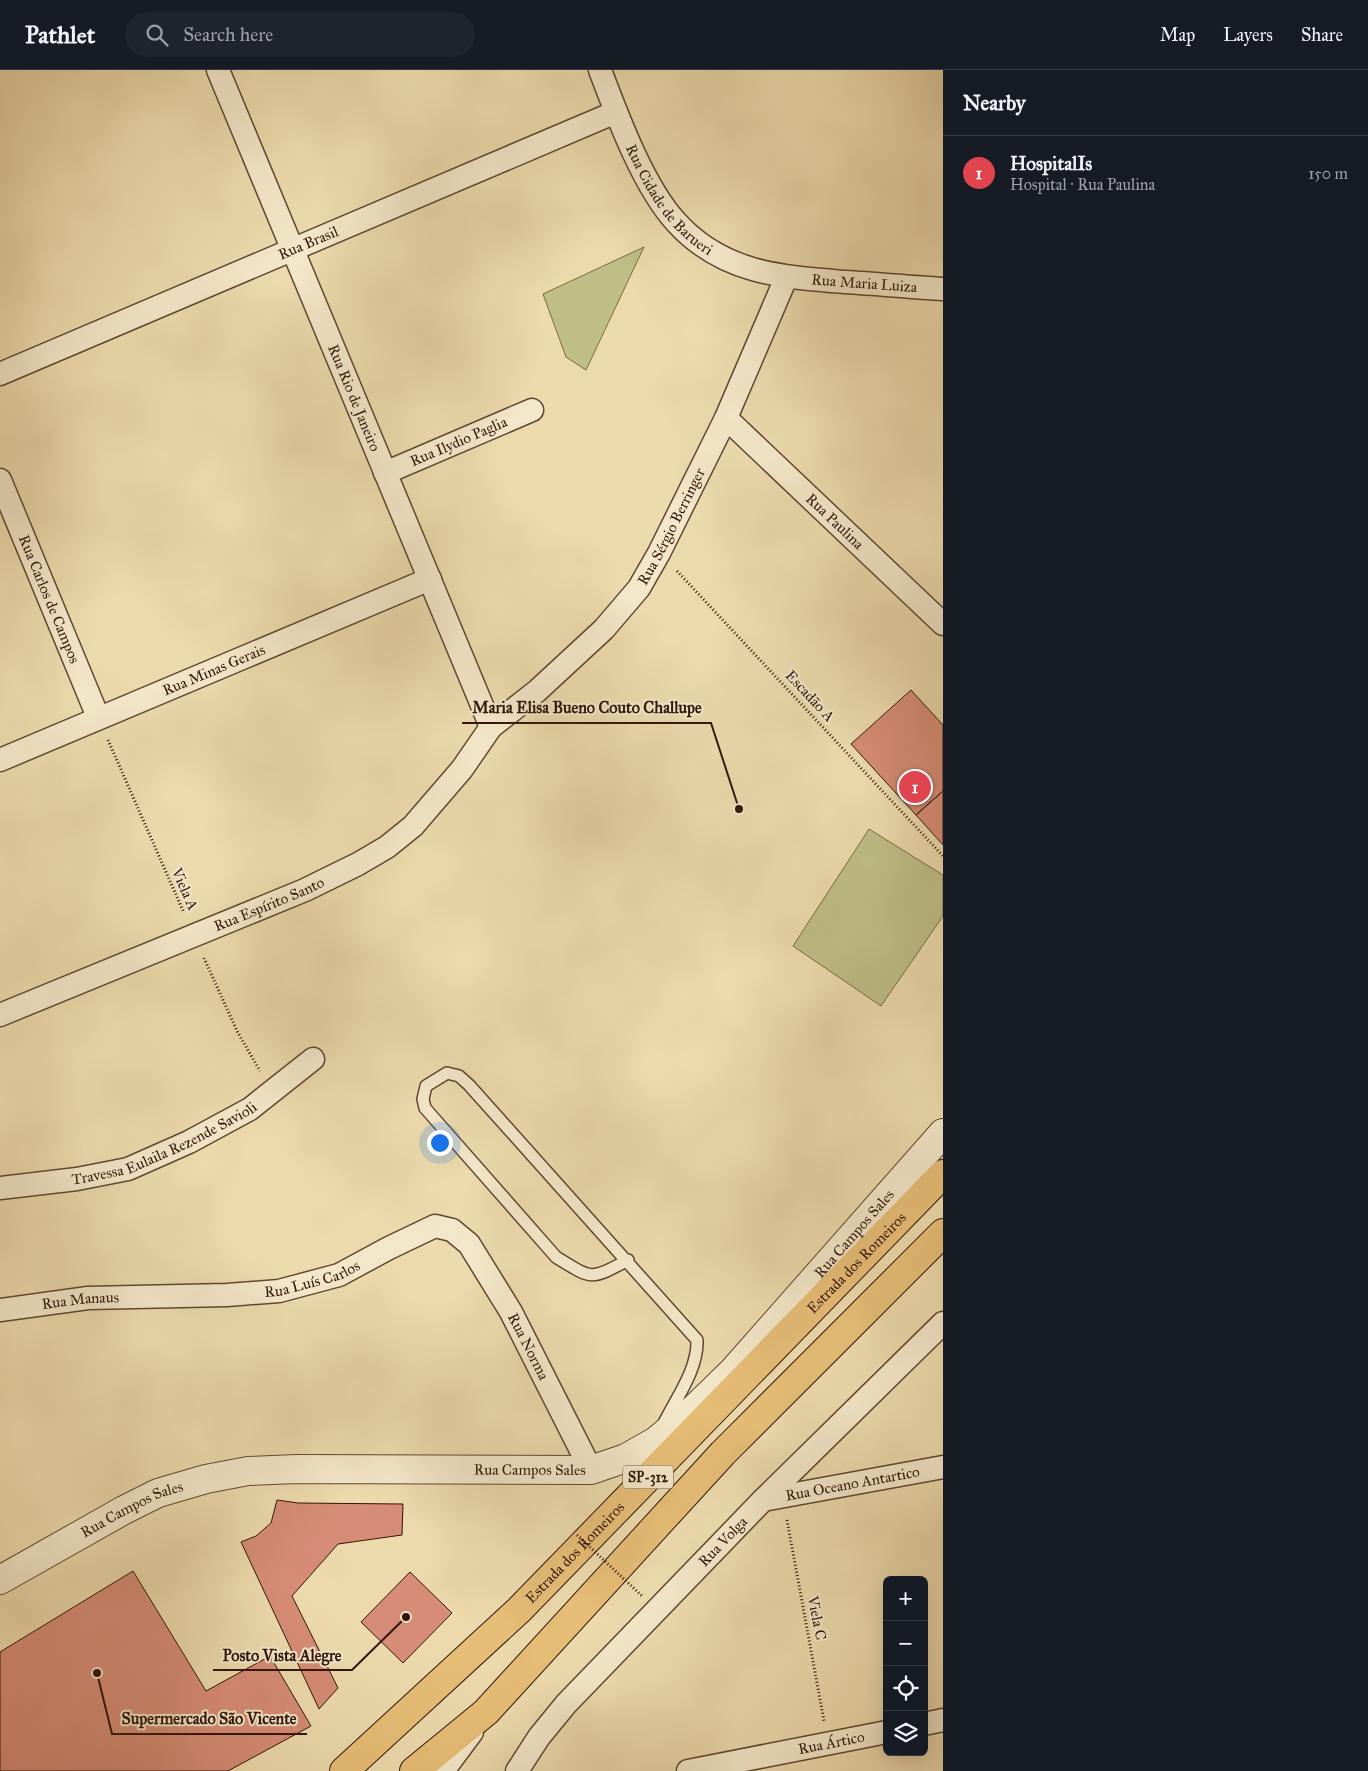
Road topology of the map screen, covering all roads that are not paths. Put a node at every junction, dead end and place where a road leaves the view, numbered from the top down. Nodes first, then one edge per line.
1 (218, 70) edge
2 (600, 70) edge
3 (616, 112) junction
4 (292, 250) junction
5 (786, 278) junction
6 (943, 289) edge
7 (0, 374) edge
8 (532, 410) dead end
9 (726, 418) junction
10 (385, 473) junction
11 (0, 480) edge
12 (430, 580) junction
13 (943, 624) edge
14 (98, 717) junction
15 (491, 726) junction
16 (0, 760) edge
17 (0, 1016) edge
18 (313, 1059) dead end
19 (943, 1133) edge
20 (943, 1174) edge
21 (0, 1188) edge
22 (452, 1230) joint
23 (943, 1233) edge
24 (628, 1260) junction
25 (161, 1296) joint
26 (0, 1310) edge
27 (943, 1323) edge
28 (656, 1441) junction
29 (943, 1467) edge
30 (591, 1470) junction
31 (773, 1498) junction
32 (0, 1580) edge
33 (486, 1712) junction
34 (943, 1720) edge
35 (928, 1723) edge
36 (883, 1733) edge
37 (344, 1771) edge
38 (414, 1771) edge
39 (442, 1771) edge
40 (517, 1771) edge
41 (688, 1771) edge

1 - 4 street, Rua Rio de Janeiro
2 - 3 street, Rua Cidade de Barueri
3 - 4 street, Rua Brasil
3 - 5 street, Rua Cidade de Barueri
4 - 7 street, Rua Brasil
4 - 10 street, Rua Rio de Janeiro
5 - 6 street, Rua Maria Luiza
5 - 9 street, Rua Sérgio Berringer
8 - 10 street, Rua Ilydio Paglia
9 - 13 street, Rua Paulina
9 - 15 street, Rua Sérgio Berringer
10 - 12 street, Rua Rio de Janeiro
11 - 14 street, Rua Carlos de Campos
12 - 14 street, Rua Minas Gerais
12 - 15 street, Rua Rio de Janeiro
14 - 16 street, Rua Minas Gerais
15 - 17 street, Rua Espírito Santo
18 - 21 street, Travessa Eulaila Rezende Savioli
19 - 28 street, Rua Campos Sales
20 - 37 main road, Estrada dos Romeiros / SP-312
22 - 25 street, Rua Luís Carlos
22 - 30 street, Rua Norma
23 - 33 main road, SP-312
24 - 24 lane
24 - 28 lane
25 - 26 street, Rua Manaus
27 - 31 street, Rua Volga
28 - 30 street, Rua Campos Sales
29 - 31 street, Rua Oceano Antartico
30 - 32 street, Rua Campos Sales
31 - 40 street, Rua Volga
33 - 38 main road, SP-312
33 - 39 street
34 - 35 street
36 - 41 street, Rua Ártico

